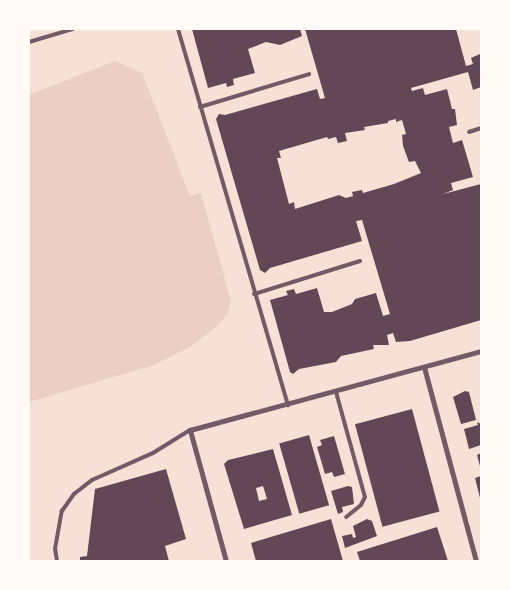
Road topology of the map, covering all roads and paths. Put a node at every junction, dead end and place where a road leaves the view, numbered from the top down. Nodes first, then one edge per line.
1 (73, 29) edge
2 (178, 29) edge
3 (29, 42) edge
4 (309, 74) dead end
5 (200, 107) junction
6 (481, 128) edge
7 (469, 132) dead end
8 (360, 261) dead end
9 (254, 294) junction
10 (481, 351) edge
11 (424, 367) junction
12 (336, 392) junction
13 (288, 405) junction
14 (190, 430) junction
15 (346, 517) dead end
16 (57, 561) edge
17 (226, 561) edge
18 (476, 561) edge

1 - 3 lane
2 - 5 lane
4 - 5 lane
5 - 9 lane
6 - 7 lane
8 - 9 lane
9 - 13 lane
10 - 11 street
11 - 12 street
11 - 18 street
12 - 13 street
12 - 15 lane
13 - 14 street
14 - 16 lane
14 - 17 street

